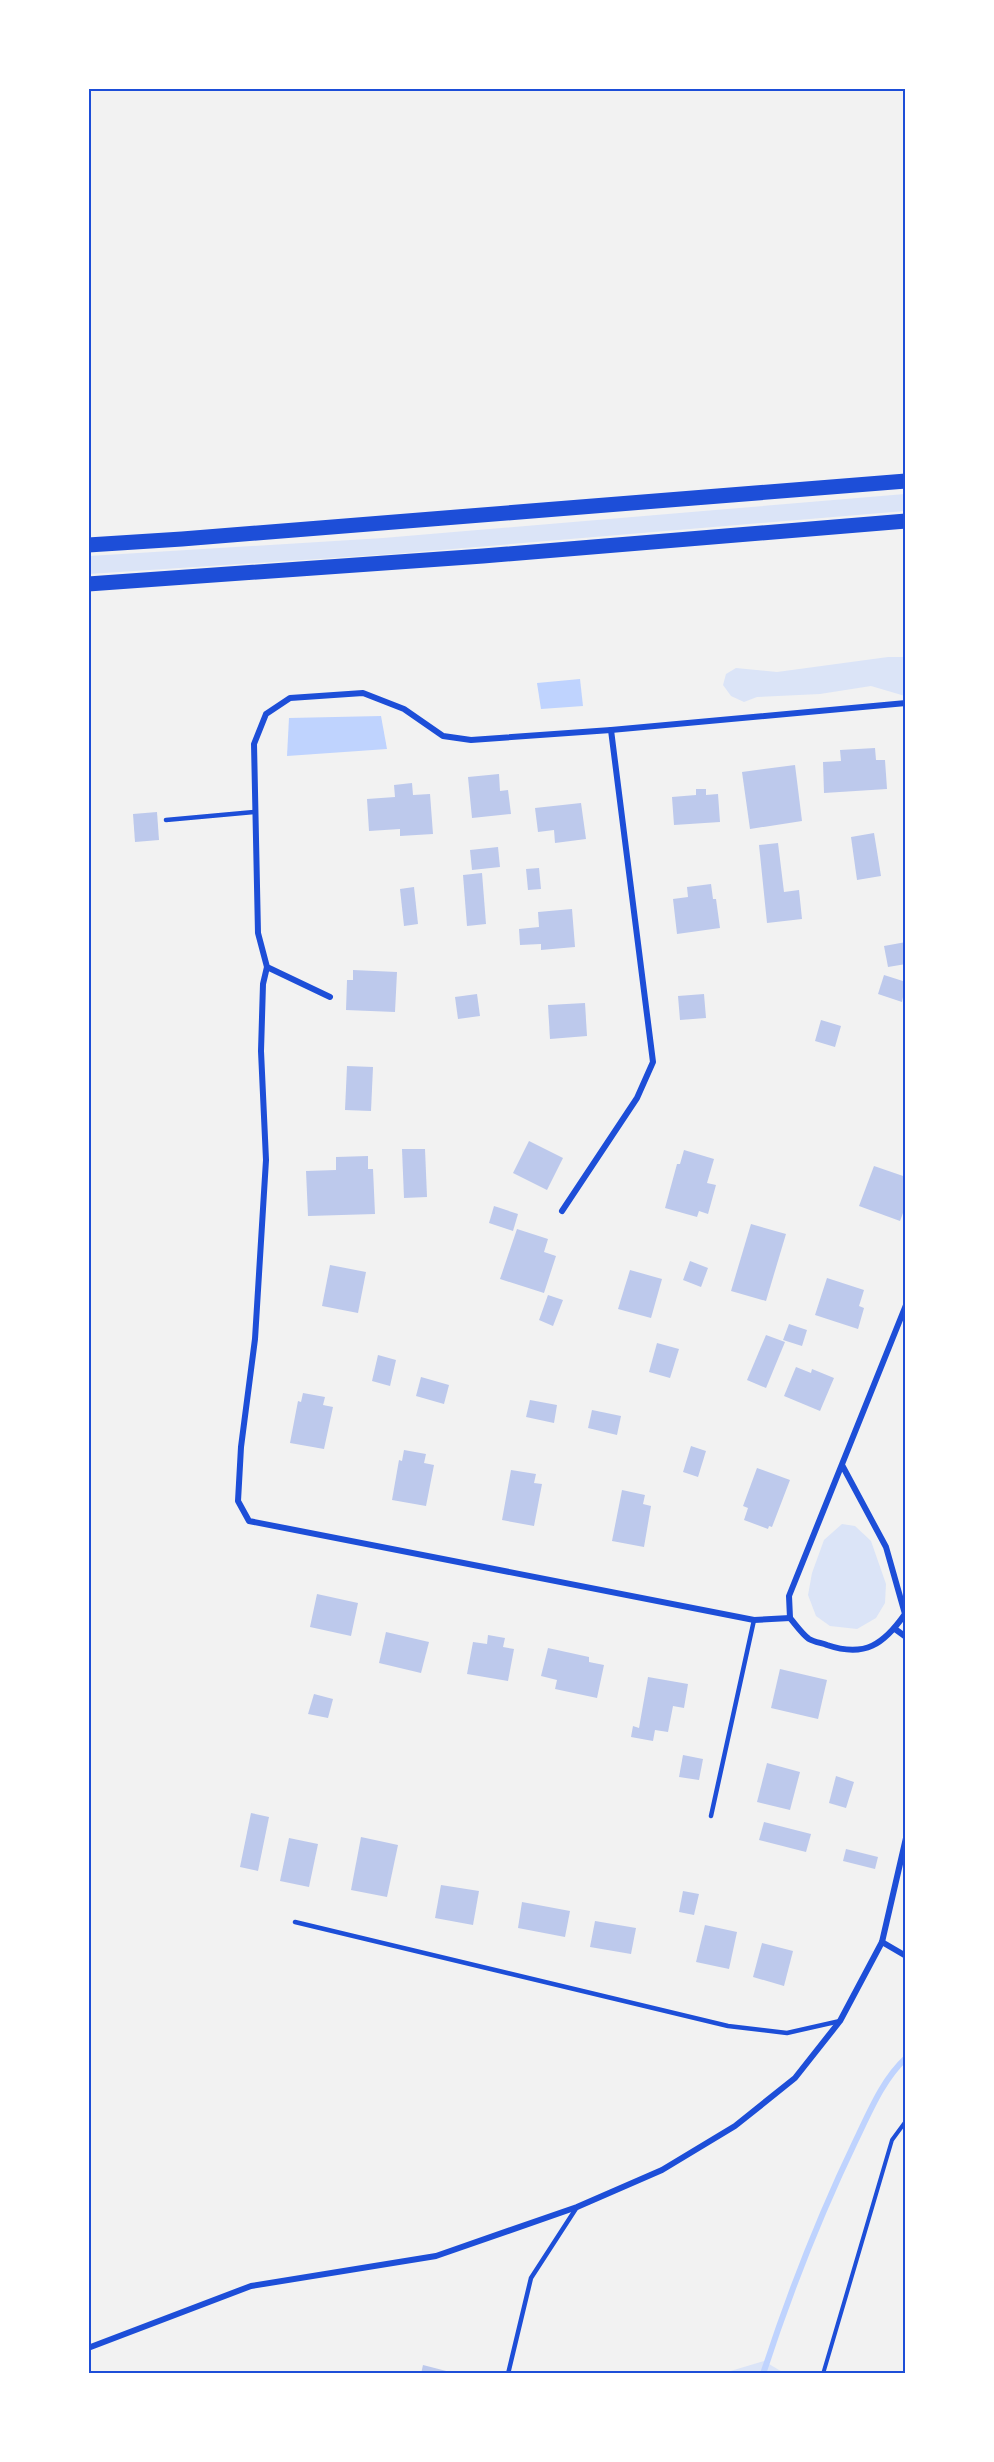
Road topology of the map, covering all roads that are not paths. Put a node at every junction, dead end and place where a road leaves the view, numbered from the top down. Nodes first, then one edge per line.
1 (906, 481) edge
2 (906, 521) edge
3 (88, 545) edge
4 (88, 584) edge
5 (906, 703) edge
6 (611, 730) junction
7 (254, 812) junction
8 (166, 820) dead end
9 (267, 967) junction
10 (330, 997) dead end
11 (562, 1211) dead end
12 (906, 1305) edge
13 (842, 1465) junction
14 (790, 1618) junction
15 (753, 1620) junction
16 (895, 1629) junction
17 (906, 1637) edge
18 (711, 1816) dead end
19 (906, 1838) edge
20 (295, 1922) dead end
21 (882, 1941) junction
22 (906, 1956) edge
23 (840, 2021) junction
24 (577, 2207) junction
25 (88, 2349) edge
26 (508, 2373) edge

1 - 3 main road
2 - 4 main road
5 - 6 street
6 - 7 street
6 - 11 street
7 - 8 lane
7 - 9 street
9 - 10 street
9 - 15 street
12 - 13 street
13 - 14 street
13 - 16 street
14 - 15 street
14 - 16 street
15 - 18 lane
16 - 17 street
19 - 21 street
20 - 23 lane
21 - 22 street
21 - 23 street
23 - 24 street
24 - 25 street
24 - 26 lane

